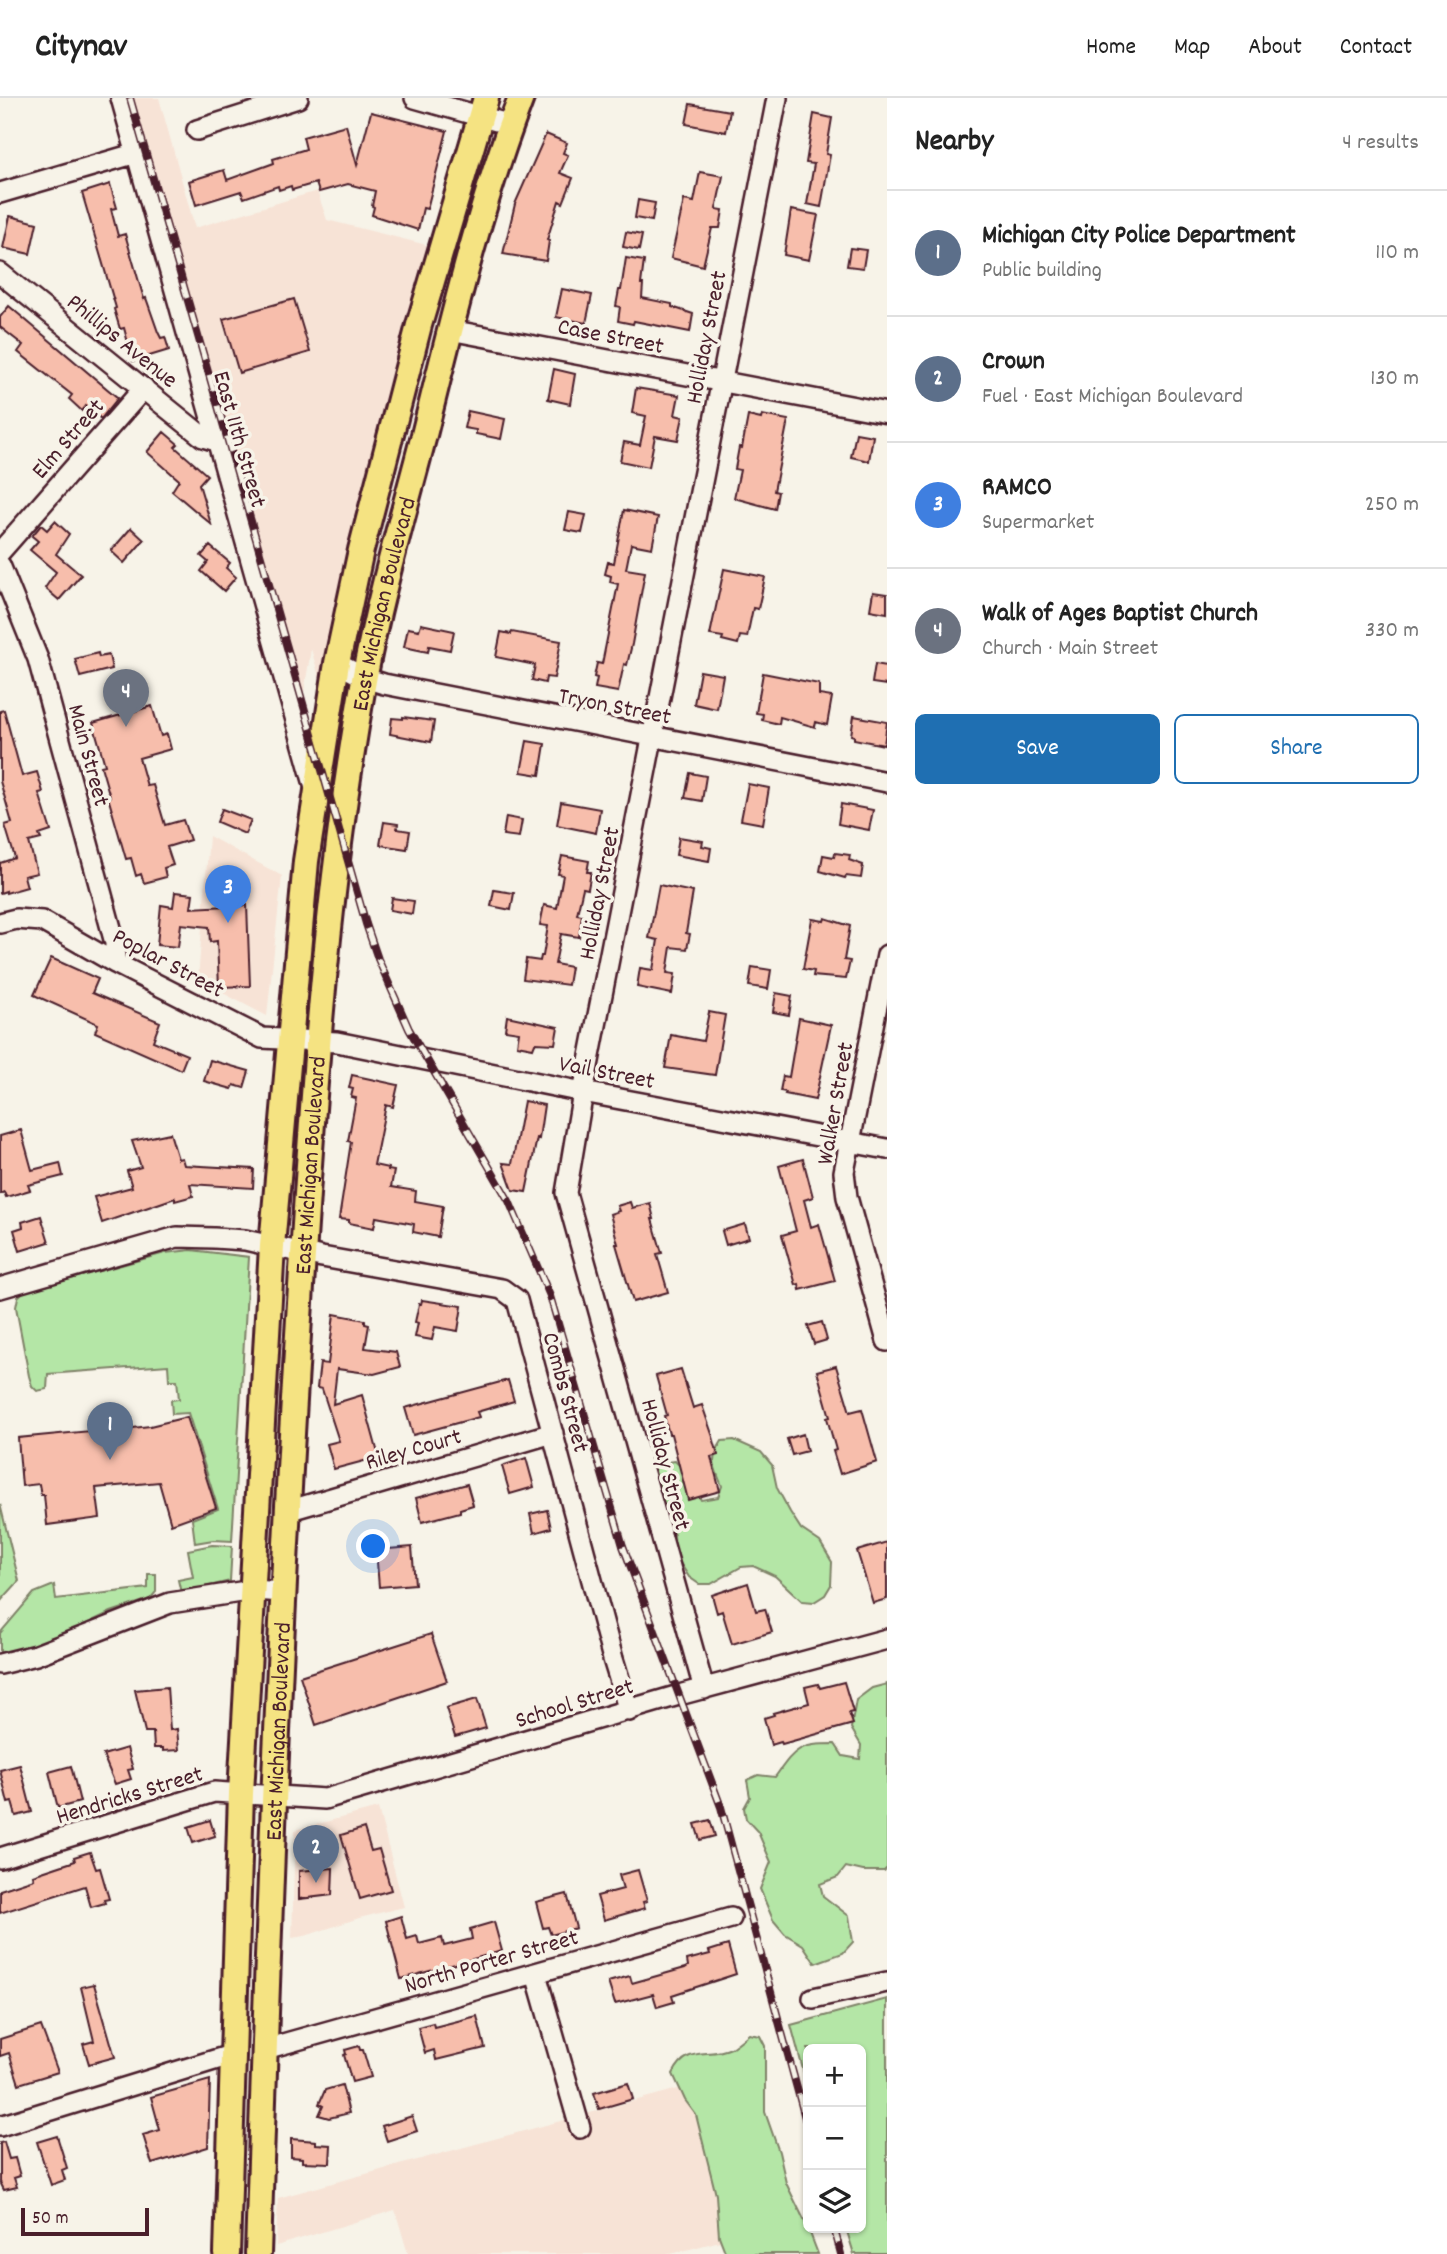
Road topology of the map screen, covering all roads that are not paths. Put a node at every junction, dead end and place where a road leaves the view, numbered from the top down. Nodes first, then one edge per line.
1 (121, 98) edge
2 (298, 98) edge
3 (415, 98) edge
4 (521, 98) edge
5 (777, 98) edge
6 (482, 107) edge
7 (511, 125) junction
8 (197, 130) dead end
9 (137, 153) junction
10 (0, 193) edge
11 (0, 273) edge
12 (450, 330) junction
13 (721, 381) junction
14 (144, 388) junction
15 (887, 413) edge
16 (216, 441) junction
17 (0, 552) edge
18 (0, 565) edge
19 (337, 663) junction
20 (365, 678) junction
21 (653, 738) junction
22 (887, 782) edge
23 (316, 792) junction
24 (0, 923) edge
25 (887, 955) edge
26 (115, 964) junction
27 (290, 1040) junction
28 (318, 1040) junction
29 (583, 1092) junction
30 (852, 1142) junction
31 (887, 1149) edge
32 (272, 1246) junction
33 (302, 1253) junction
34 (0, 1288) edge
35 (887, 1340) edge
36 (553, 1433) junction
37 (287, 1511) junction
38 (253, 1590) junction
39 (283, 1592) junction
40 (887, 1639) edge
41 (0, 1664) edge
42 (704, 1689) junction
43 (629, 1711) junction
44 (242, 1793) junction
45 (273, 1796) junction
46 (0, 1858) edge
47 (731, 1918) dead end
48 (536, 1974) junction
49 (887, 1982) edge
50 (813, 1998) dead end
51 (265, 2049) junction
52 (234, 2054) junction
53 (0, 2126) edge
54 (580, 2128) dead end
55 (227, 2254) edge
56 (258, 2254) edge

1 - 9 street, East 11th Street
2 - 8 street
3 - 6 street
4 - 7 main road, East Michigan Boulevard
5 - 13 street, Holliday Street
6 - 7 street
6 - 19 main road, East Michigan Boulevard
7 - 12 main road, East Michigan Boulevard
9 - 10 street
9 - 16 street, East 11th Street
11 - 14 street, Phillips Avenue
12 - 13 street, Case Street
12 - 20 main road, East Michigan Boulevard
13 - 15 street, Case Street
13 - 21 street, Holliday Street
14 - 16 street, Phillips Avenue
14 - 17 street, Elm Street
16 - 23 street, East 11th Street
18 - 26 street, Main Street
19 - 20 street, Tryon Street
19 - 23 main road, East Michigan Boulevard
20 - 21 street, Tryon Street
20 - 28 main road, East Michigan Boulevard
21 - 22 street, Tryon Street
21 - 29 street, Holliday Street
23 - 27 main road, East Michigan Boulevard
24 - 26 street, Poplar Street
25 - 30 street, Walker Street
26 - 27 street, Poplar Street
27 - 28 street, Poplar Street
27 - 32 main road, East Michigan Boulevard
28 - 29 street, Vail Street
28 - 33 main road, East Michigan Boulevard
29 - 30 street, Vail Street
29 - 42 street, Holliday Street
30 - 31 street, Vail Street
30 - 35 street, Walker Street
32 - 33 street, Combs Street
32 - 34 street, Combs Street
32 - 38 main road, East Michigan Boulevard
33 - 36 street, Combs Street
33 - 37 main road, East Michigan Boulevard
36 - 37 street, Riley Court
36 - 43 street, Combs Street
37 - 39 main road, East Michigan Boulevard
38 - 39 street
38 - 41 street
38 - 44 main road, East Michigan Boulevard
39 - 45 main road, East Michigan Boulevard
40 - 42 street, School Street
42 - 43 street, School Street
43 - 45 street, School Street
44 - 45 street, Hendricks Street
44 - 46 street, Hendricks Street
44 - 52 main road, East Michigan Boulevard
45 - 51 main road, East Michigan Boulevard
47 - 48 street, North Porter Street
48 - 51 street, North Porter Street
48 - 54 street
49 - 50 street
51 - 56 main road, East Michigan Boulevard
52 - 53 street
52 - 55 main road, East Michigan Boulevard

